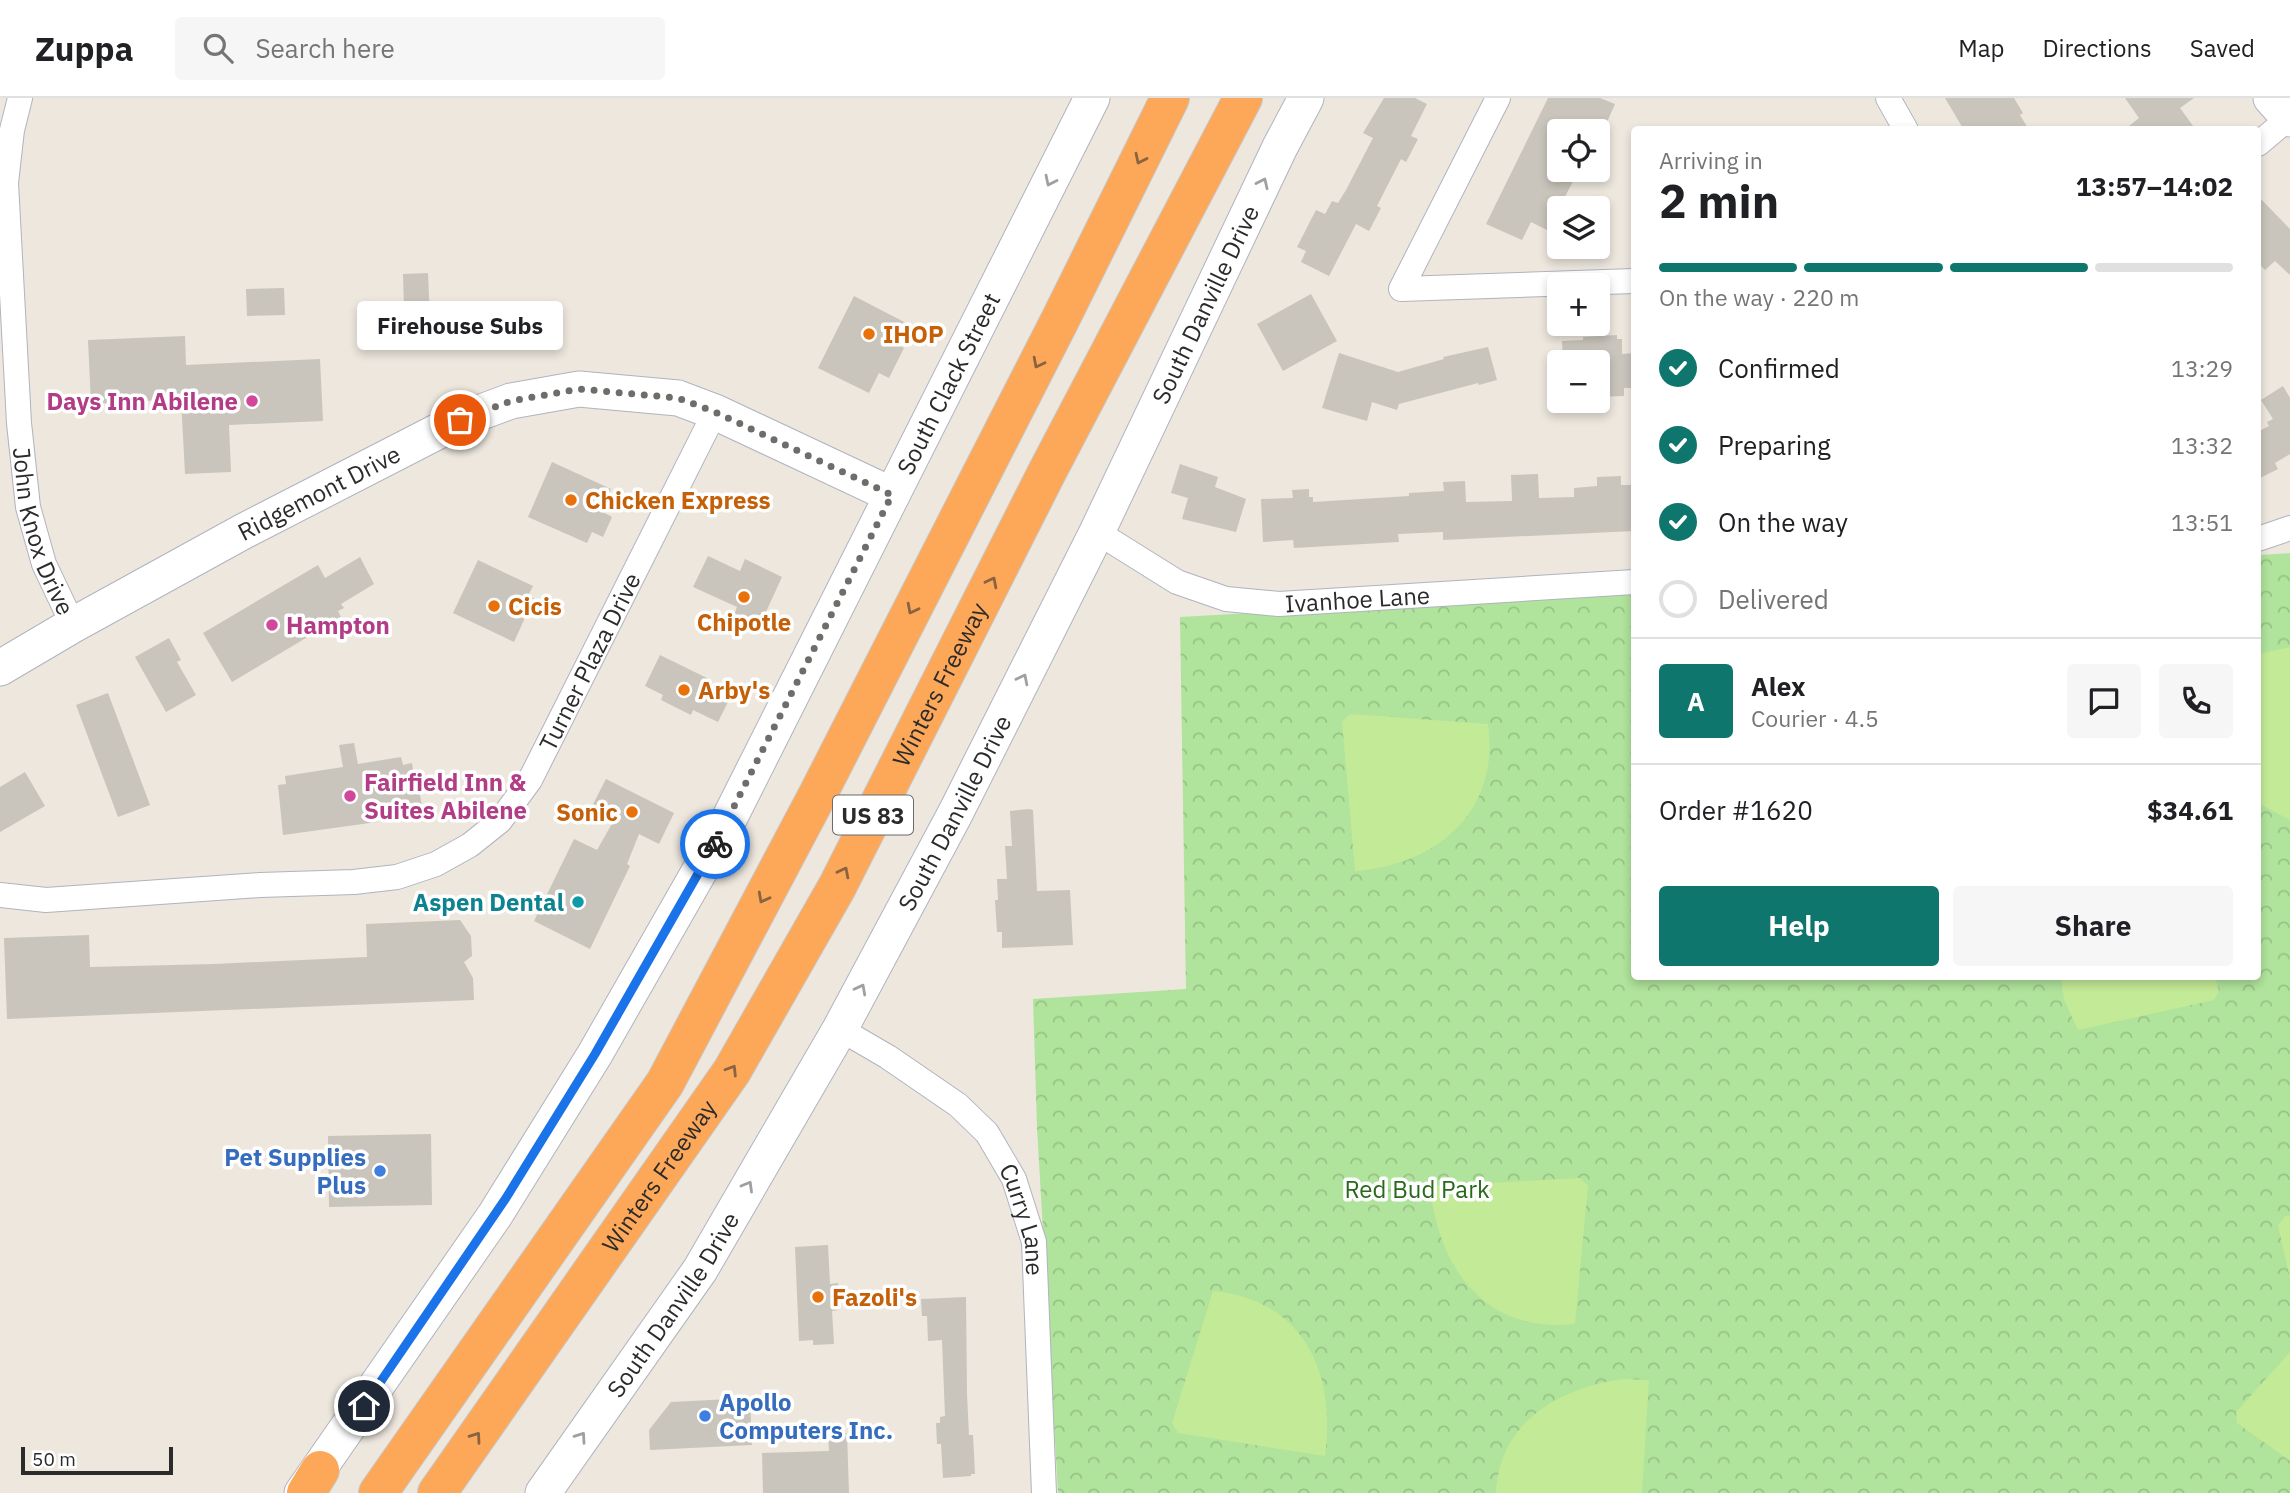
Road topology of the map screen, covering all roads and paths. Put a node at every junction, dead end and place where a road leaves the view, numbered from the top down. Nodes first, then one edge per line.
1 (20, 98) edge
2 (1092, 98) edge
3 (1170, 98) edge
4 (1243, 98) edge
5 (1306, 98) edge
6 (1498, 98) edge
7 (1888, 98) edge
8 (2272, 98) edge
9 (2290, 119) edge
10 (1904, 126) edge
11 (2261, 142) edge
12 (1631, 281) edge
13 (715, 412) junction
14 (892, 495) junction
15 (2290, 528) edge
16 (1097, 533) junction
17 (2261, 538) edge
18 (1631, 582) edge
19 (73, 625) junction
20 (0, 668) edge
21 (0, 895) edge
22 (840, 1029) junction
23 (310, 1485) edge
24 (378, 1493) edge
25 (437, 1493) edge
26 (543, 1493) edge
27 (1044, 1493) edge

1 - 19 street, John Knox Drive
2 -> 14 main road, South Clack Street
3 -> 24 highway, Winters Freeway / US 83
25 -> 4 highway, Winters Freeway / US 83
16 -> 5 main road, South Danville Drive
6 - 12 street
7 - 10 street
8 - 9 main road
9 - 11 street
13 - 14 main road, Ridgemont Drive
13 - 19 main road, Ridgemont Drive
13 - 21 street, Turner Plaza Drive
14 - 23 main road, South Clack Street
15 - 17 street
16 - 18 street, Ivanhoe Lane
22 -> 16 main road, South Danville Drive
19 - 20 main road, Ridgemont Drive
26 -> 22 main road, South Danville Drive
22 - 27 street, Curry Lane

